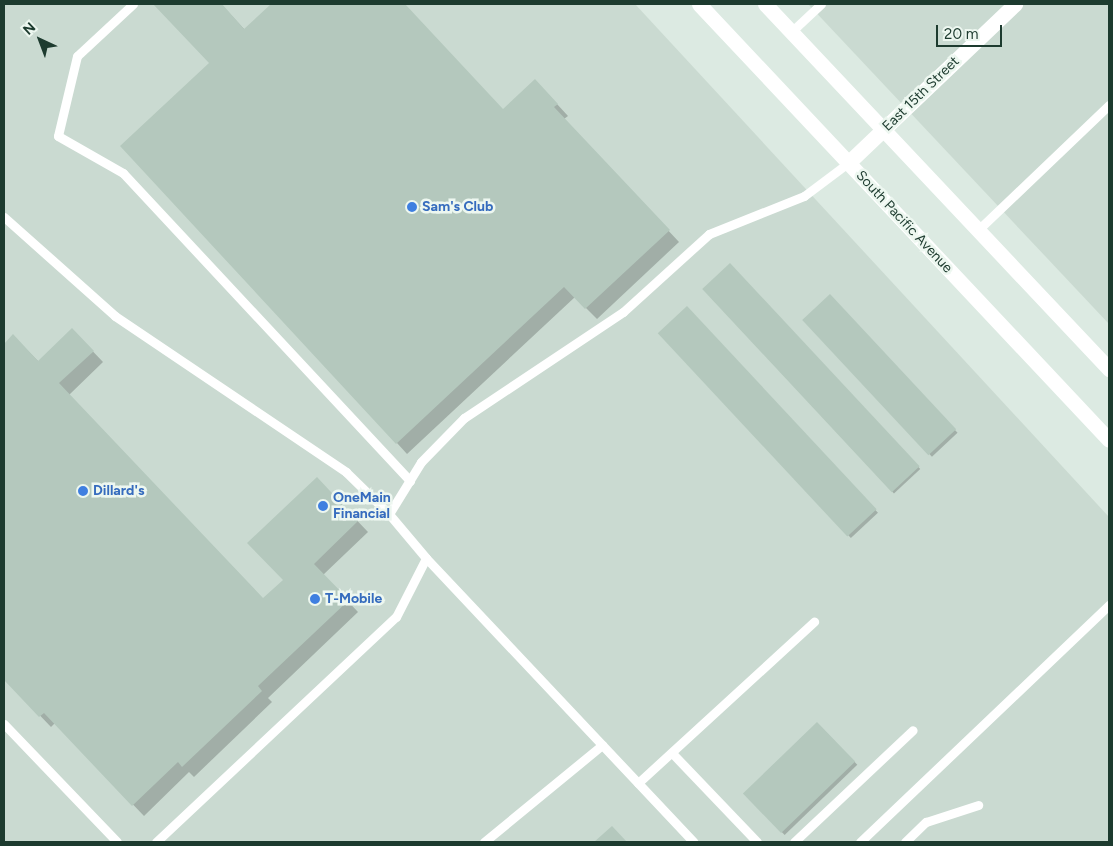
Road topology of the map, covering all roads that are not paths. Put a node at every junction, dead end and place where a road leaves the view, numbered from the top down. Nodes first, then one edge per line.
1 (133, 4) edge
2 (699, 4) edge
3 (765, 4) edge
4 (821, 4) edge
5 (1015, 4) edge
6 (791, 32) junction
7 (1109, 105) edge
8 (884, 129) junction
9 (848, 163) junction
10 (4, 217) edge
11 (978, 230) junction
12 (1109, 369) edge
13 (1109, 440) edge
14 (410, 481) junction
15 (389, 514) junction
16 (426, 558) junction
17 (1109, 605) edge
18 (814, 622) dead end
19 (4, 724) edge
20 (913, 730) dead end
21 (602, 745) junction
22 (672, 753) junction
23 (638, 783) junction
24 (978, 805) dead end
25 (117, 842) edge
26 (156, 842) edge
27 (484, 842) edge
28 (694, 842) edge
29 (757, 842) edge
30 (794, 842) edge
31 (860, 842) edge
32 (905, 842) edge

1 - 14 lane
2 - 9 street, South Pacific Avenue
3 - 6 street
4 - 6 lane
5 - 8 street, East 15th Street
6 - 8 street
7 - 11 lane
8 - 9 street, East 15th Street
8 - 11 street
9 - 13 street, South Pacific Avenue
9 - 14 lane
10 - 15 lane
11 - 12 street
14 - 15 lane
15 - 16 lane
16 - 21 lane
16 - 26 lane
17 - 31 lane
18 - 22 lane
19 - 25 lane
20 - 30 lane
21 - 23 lane
21 - 27 lane
22 - 23 lane
22 - 29 lane
23 - 28 lane
24 - 32 lane

